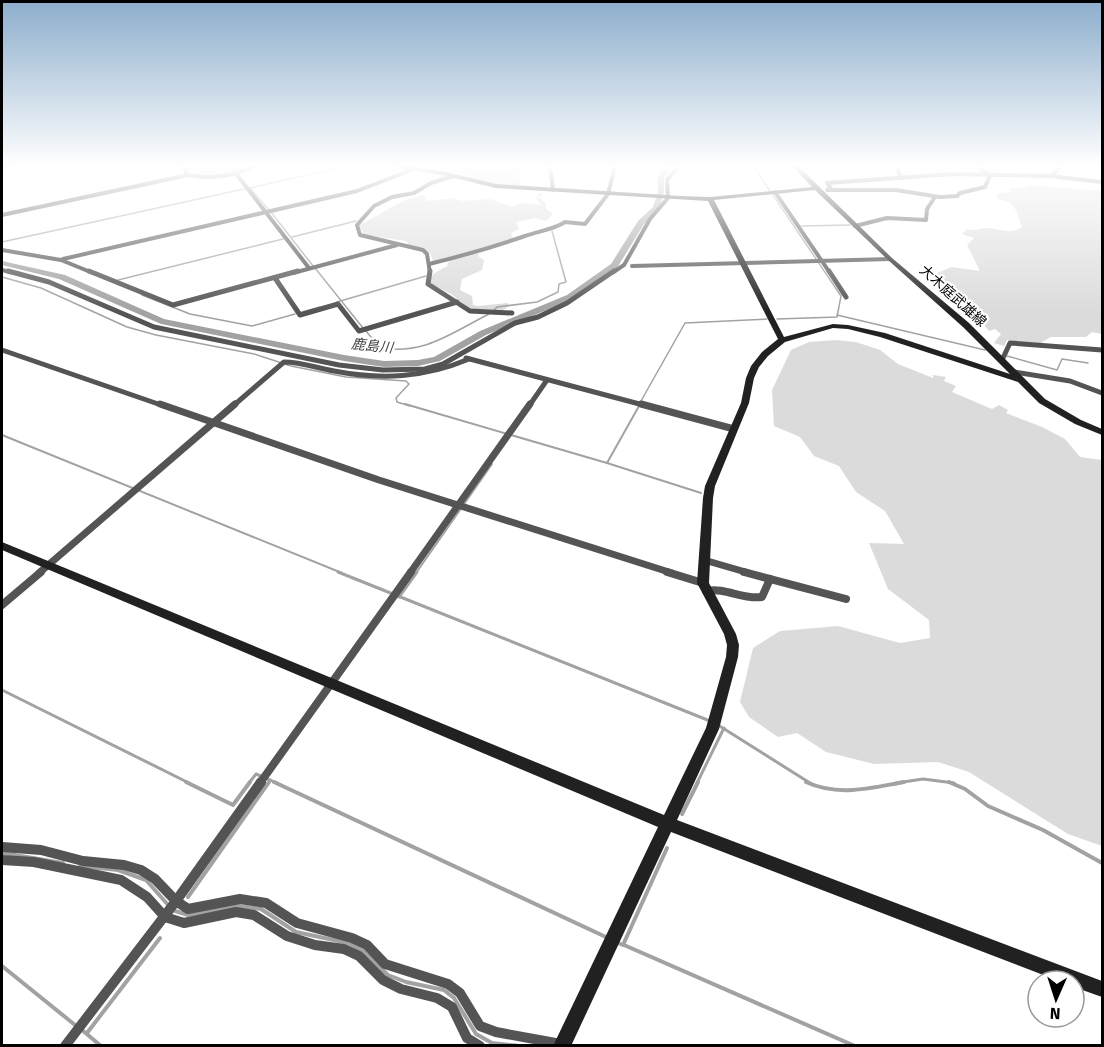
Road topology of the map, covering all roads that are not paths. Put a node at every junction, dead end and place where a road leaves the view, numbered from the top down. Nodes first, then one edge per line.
1 (258, 215) edge
2 (267, 215) edge
3 (366, 215) edge
4 (592, 215) edge
5 (654, 215) edge
6 (718, 215) edge
7 (791, 215) edge
8 (844, 215) edge
9 (926, 215) edge
10 (855, 226) junction
11 (397, 245) junction
12 (2, 250) edge
13 (61, 260) junction
14 (890, 260) junction
15 (822, 261) junction
16 (743, 263) junction
17 (429, 264) junction
18 (632, 266) dead end
19 (309, 268) junction
20 (2, 270) edge
21 (275, 278) junction
22 (846, 297) dead end
23 (457, 302) junction
24 (512, 313) dead end
25 (782, 340) junction
26 (2, 350) edge
27 (1102, 350) edge
28 (469, 359) junction
29 (999, 359) junction
30 (443, 364) junction
31 (1017, 376) junction
32 (547, 380) junction
33 (1102, 393) edge
34 (214, 423) junction
35 (734, 429) junction
36 (1102, 432) edge
37 (460, 506) junction
38 (2, 546) edge
39 (704, 560) junction
40 (48, 565) junction
41 (770, 579) junction
42 (705, 587) junction
43 (846, 599) dead end
44 (2, 605) edge
45 (330, 682) junction
46 (666, 823) junction
47 (2, 847) edge
48 (2, 860) edge
49 (176, 901) junction
50 (165, 916) junction
51 (1102, 988) edge
52 (562, 1045) edge
53 (65, 1046) edge
54 (480, 1046) edge

1 - 13 street
2 - 19 street
3 - 11 street
4 - 17 street
5 - 30 street
6 - 16 street
7 - 15 street
8 - 10 street, 大木庭武雄線
9 - 10 street
10 - 14 street, 大木庭武雄線
11 - 17 street
11 - 19 street
12 - 13 street
13 - 21 street
14 - 15 street
14 - 29 street, 大木庭武雄線
15 - 16 street
15 - 22 street
16 - 18 street
16 - 25 street
17 - 23 street
19 - 21 street
20 - 30 street
21 - 23 street
23 - 24 street
25 - 31 street
25 - 35 street
26 - 34 street
27 - 29 street
28 - 30 street
28 - 32 street
28 - 34 street
29 - 31 street, 大木庭武雄線
31 - 33 street
31 - 36 street, 大木庭武雄線
32 - 35 street
32 - 37 street
34 - 37 street
34 - 40 street
35 - 39 street
37 - 42 street
37 - 45 street
38 - 40 street
39 - 41 street
39 - 42 street
40 - 44 street
40 - 45 street
41 - 42 street
41 - 43 street
42 - 46 street
45 - 46 street
45 - 49 street
46 - 51 street
46 - 52 street
47 - 49 street
48 - 50 street
49 - 50 street
49 - 52 street
50 - 53 street
50 - 54 street

